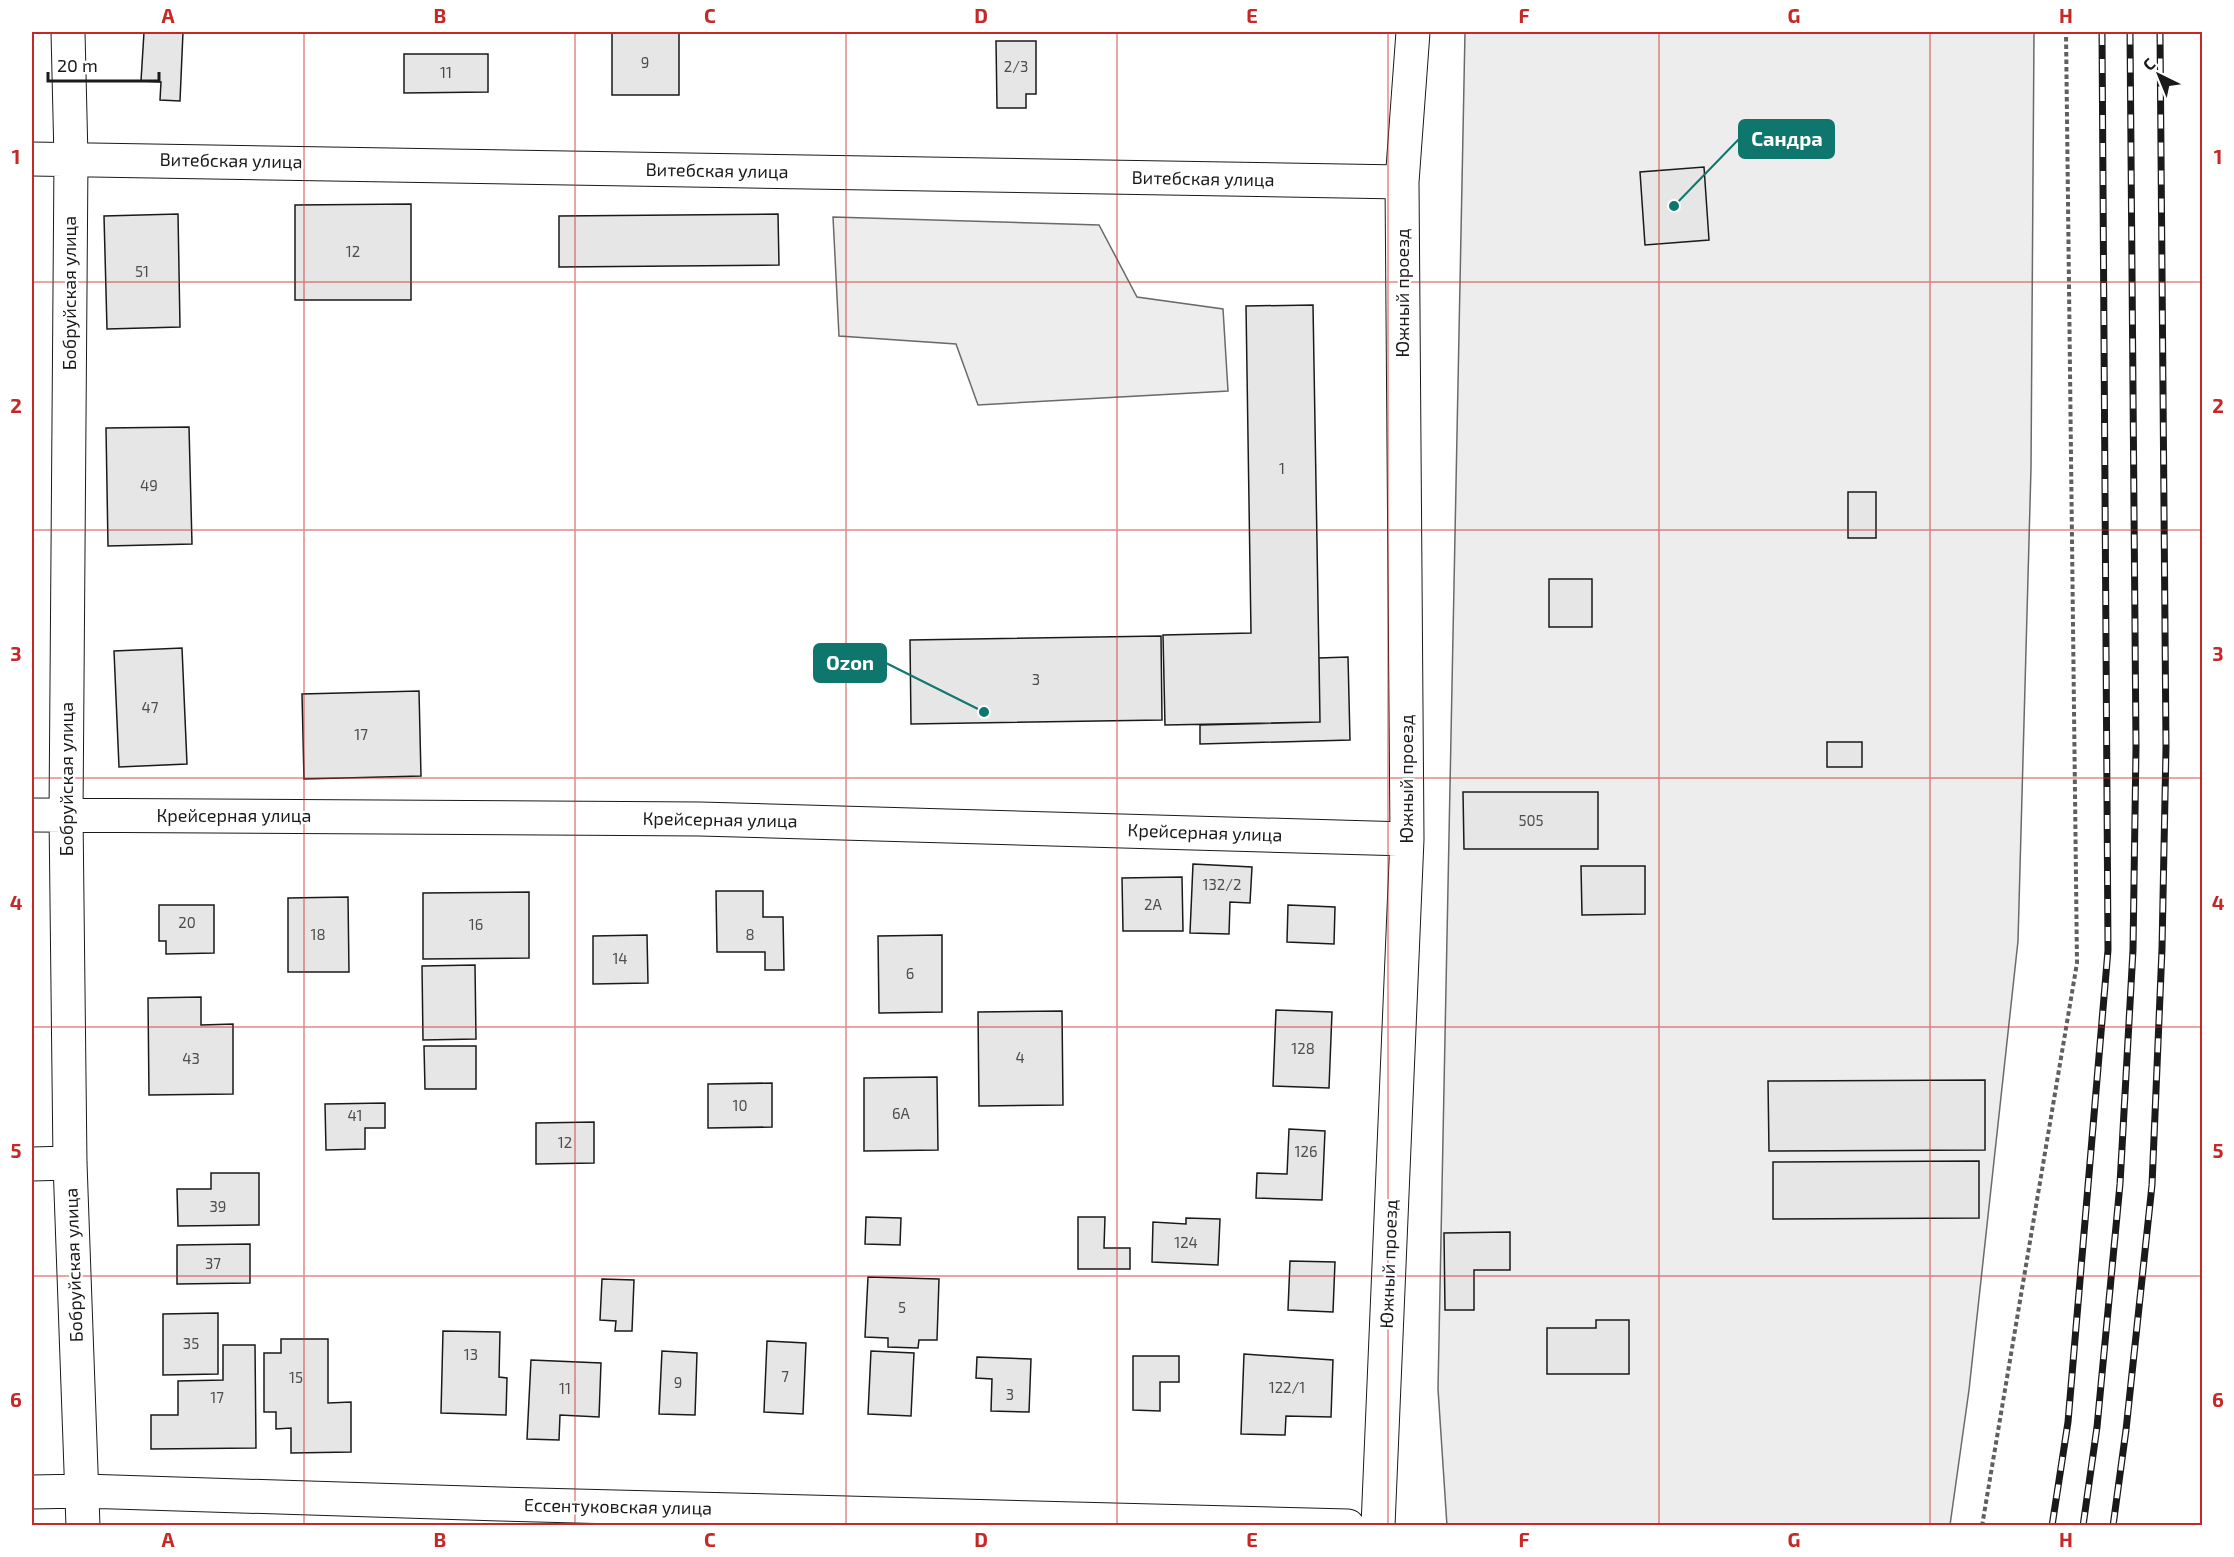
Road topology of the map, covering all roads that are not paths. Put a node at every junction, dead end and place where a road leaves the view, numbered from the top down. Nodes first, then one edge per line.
1 (68, 32) edge
2 (1413, 32) edge
3 (71, 158) junction
4 (32, 159) edge
5 (1402, 182) junction
6 (66, 814) junction
7 (32, 815) edge
8 (1407, 838) junction
9 (70, 1163) junction
10 (32, 1164) edge
11 (83, 1491) junction
12 (32, 1492) edge
13 (500, 1515) edge
14 (84, 1526) edge
15 (1348, 1526) edge
16 (1378, 1526) edge

1 - 3 street, Бобруйская улица
2 - 5 street, Южный проезд
3 - 4 street, Витебская улица
3 - 5 street, Витебская улица
3 - 6 street, Бобруйская улица
5 - 8 street, Южный проезд
6 - 7 street, Крейсерная улица
6 - 8 street, Крейсерная улица
6 - 9 street, Бобруйская улица
8 - 16 street, Южный проезд
9 - 10 street
9 - 11 street, Бобруйская улица
11 - 12 street, Ессентуковская улица
11 - 13 street, Ессентуковская улица
11 - 14 street, Бобруйская улица
13 - 15 street, Ессентуковская улица

